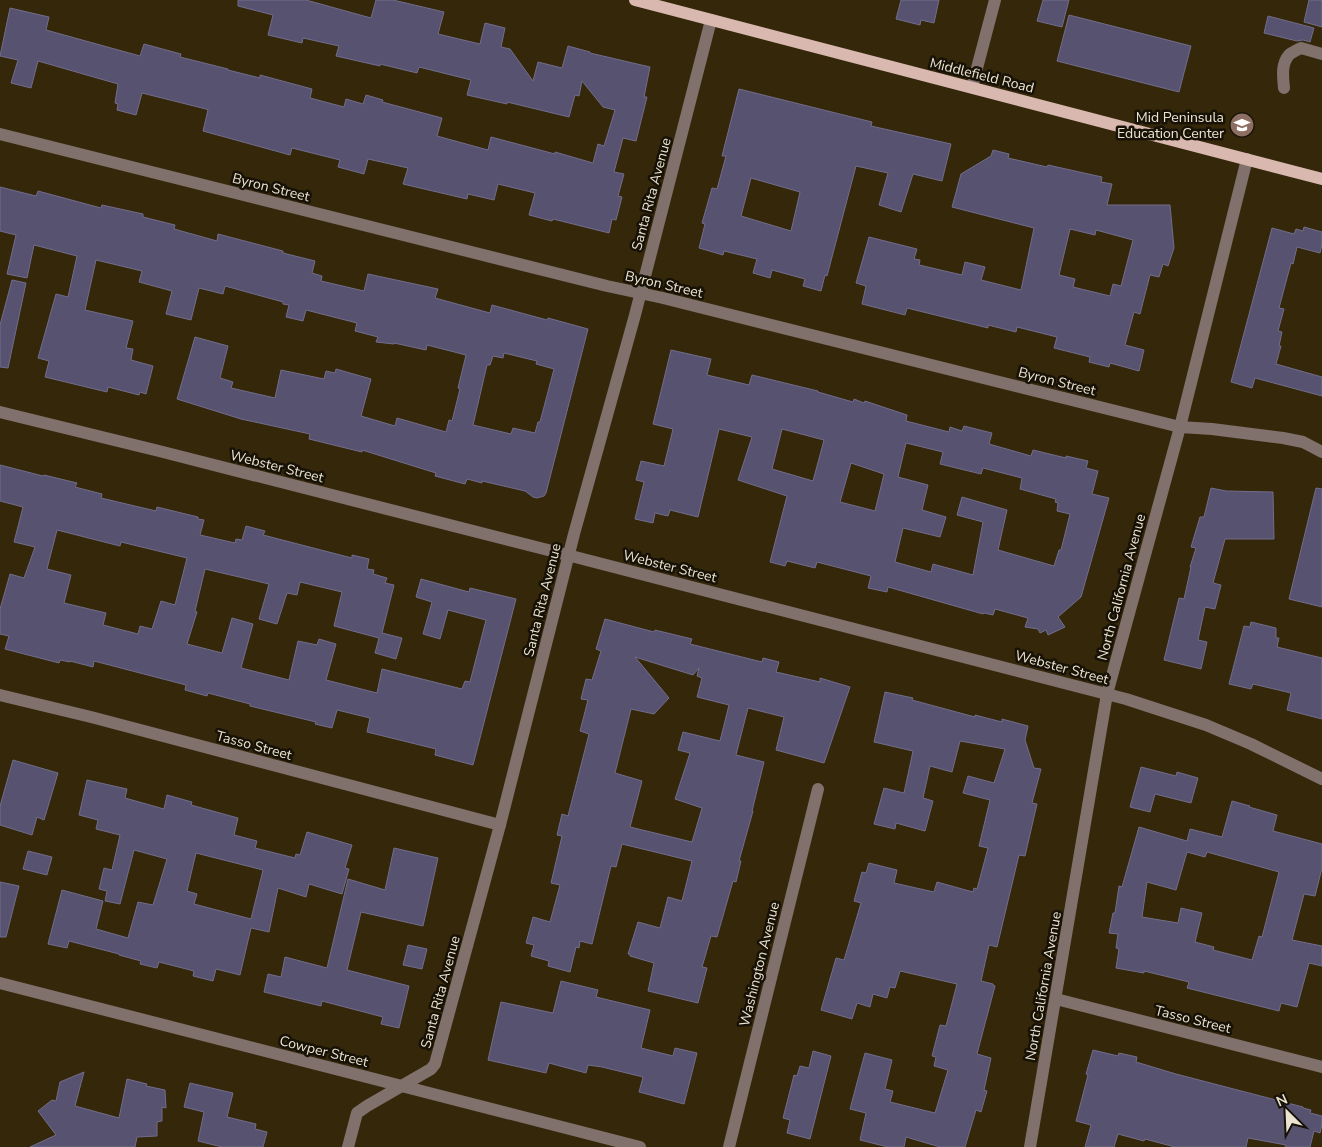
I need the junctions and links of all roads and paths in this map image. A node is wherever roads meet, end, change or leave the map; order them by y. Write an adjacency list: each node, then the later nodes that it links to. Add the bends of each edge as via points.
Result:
1 (635, 0): 3 (main road, Middlefield Road)
2 (995, 0): 5 (street)
3 (711, 20): 5 (main road, Middlefield Road); 10 (street, Santa Rita Avenue)
4 (1322, 54): 6 (street, via 1300,48 1290,54 1282,73)
5 (972, 87): 8 (main road, Middlefield Road)
6 (1284, 88)
7 (0, 134): 10 (street, Byron Street)
8 (1247, 159): 9 (main road, Middlefield Road); 12 (street, North California Avenue)
9 (1322, 179)
10 (640, 292): 12 (street, Byron Street); 14 (street, Santa Rita Avenue)
11 (0, 412): 14 (street, Webster Street)
12 (1180, 427): 13 (street, Byron Street, via 1283,438 1303,442); 15 (street, North California Avenue)
13 (1322, 452)
14 (568, 556): 15 (street, Webster Street); 19 (street, Santa Rita Avenue)
15 (1107, 694): 17 (street, Webster Street, via 1206,725); 21 (street, North California Avenue)
16 (0, 695): 19 (street, Tasso Street)
17 (1322, 780)
18 (818, 789): 26 (street, Washington Avenue)
19 (500, 825): 23 (street, Santa Rita Avenue, via 436,1064)
20 (0, 984): 23 (street, Cowper Street)
21 (1056, 1000): 22 (street, Tasso Street); 27 (street, North California Avenue)
22 (1322, 1067)
23 (402, 1086): 24 (street, Santa Rita Avenue, via 357,1114); 25 (street, Cowper Street)
24 (348, 1147)
25 (640, 1147)
26 (729, 1147)
27 (1030, 1147)

